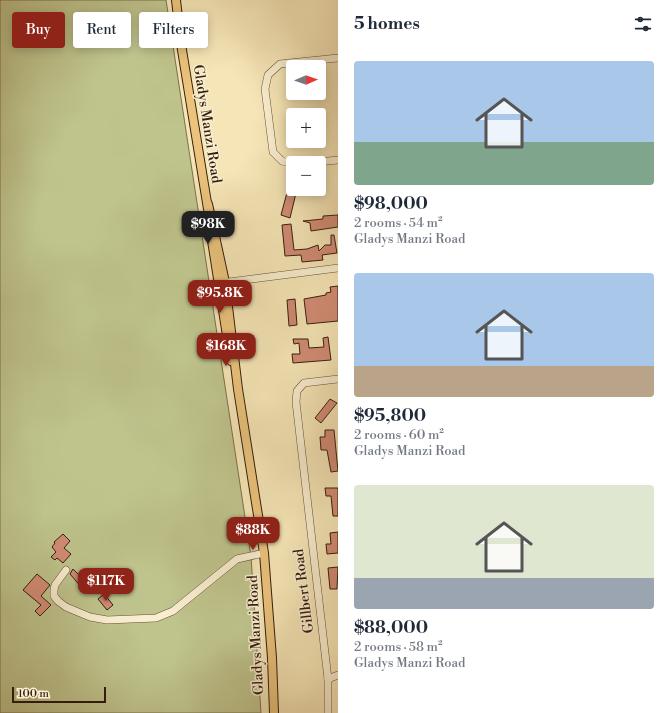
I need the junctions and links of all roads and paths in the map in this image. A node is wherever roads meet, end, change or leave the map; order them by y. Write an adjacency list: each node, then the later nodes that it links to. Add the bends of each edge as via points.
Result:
1 (176, 0): 7 (main road, Gladys Manzi Road, via 181,44)
2 (338, 58): 5 (street, via 280,64 268,75 265,89 273,152)
3 (338, 160): 4 (street)
4 (326, 161)
5 (286, 162)
6 (338, 268): 7 (street)
7 (222, 283): 9 (main road, Gladys Manzi Road, via 233,372 238,389)
8 (338, 379): 12 (street, Gillbert Road, via 304,383 297,391 296,402)
9 (264, 553): 10 (street, via 237,559 173,612 156,618 107,620 90,617 66,607 54,596 55,585); 13 (main road, Gladys Manzi Road)
10 (66, 570)
11 (338, 674): 12 (street)
12 (328, 679): 14 (street, Gillbert Road)
13 (274, 713)
14 (328, 713)

